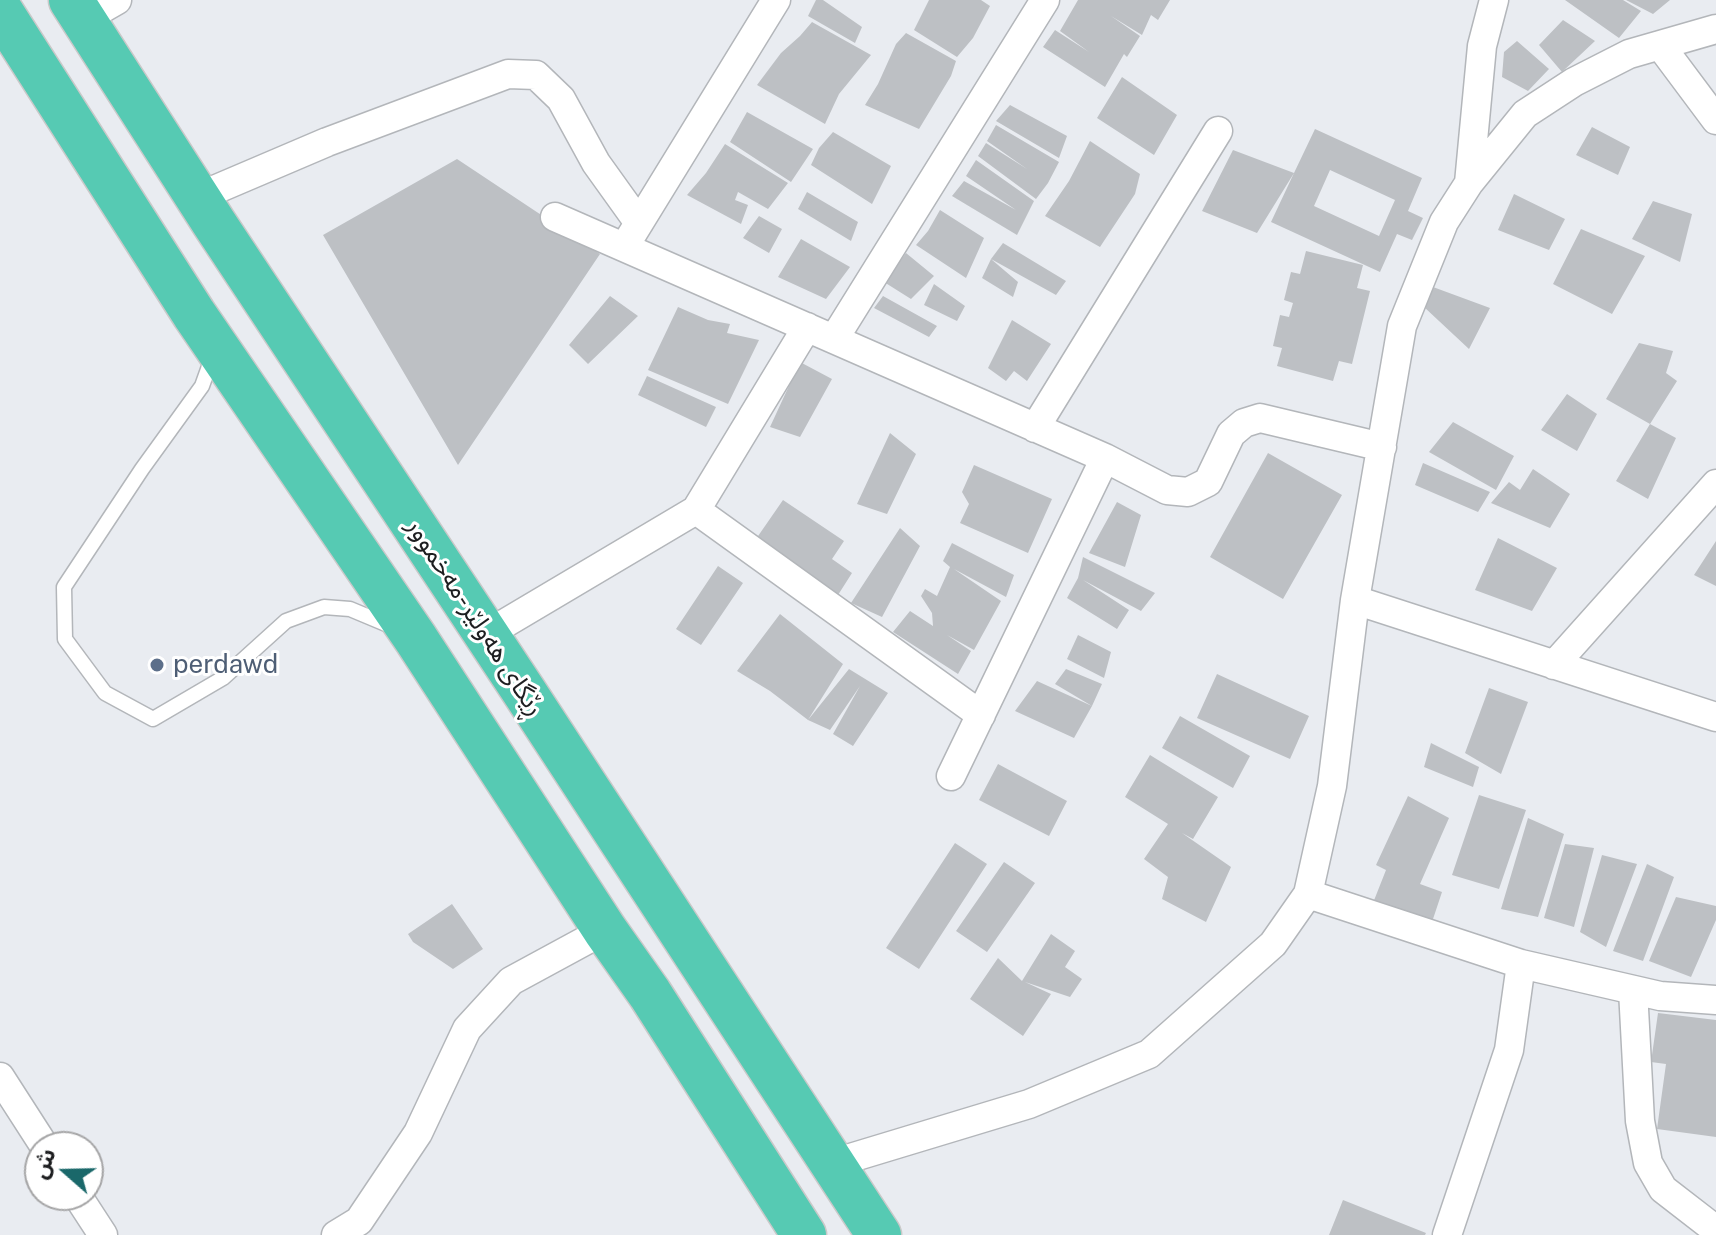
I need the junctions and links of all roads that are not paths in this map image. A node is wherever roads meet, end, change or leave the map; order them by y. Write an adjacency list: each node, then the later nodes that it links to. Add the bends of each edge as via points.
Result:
1 (5, 0): 6 (street)
2 (776, 0): 14 (street)
3 (1045, 0): 17 (street)
4 (1494, 0): 11 (street, via 1482,46)
5 (90, 6): 12 (highway, ڕێگای هەولێر-مەخموور)
6 (0, 7): 15 (highway)
7 (1716, 29): 8 (street)
8 (1660, 45): 9 (street); 11 (street, via 1574,82 1525,114)
9 (1716, 120)
10 (1218, 131): 18 (street)
11 (1469, 183): 19 (street, via 1444,222 1402,326)
12 (198, 197): 14 (street, via 508,74 536,75 561,99); 24 (highway, ڕێگای هەولێر-مەخموور)
13 (555, 217): 14 (street)
14 (632, 235): 16 (street)
15 (194, 314): 25 (highway); 25 (lane, via 209,337 212,361 202,386 64,587 65,639 105,693 153,719 223,678 286,621 324,607 350,609)
16 (807, 327): 17 (street); 22 (street)
17 (834, 339): 18 (street)
18 (1035, 428): 20 (street)
19 (1382, 447): 20 (street, via 1260,418 1231,434 1208,482 1188,492 1167,490); 23 (street)
20 (1105, 458): 27 (street)
21 (1716, 484): 26 (street)
22 (696, 510): 24 (street); 27 (street)
23 (1355, 600): 26 (street); 30 (street, via 1332,786)
24 (487, 634): 37 (highway, ڕێگای هەولێر-مەخموور)
25 (416, 639): 31 (highway)
26 (1554, 665): 28 (street)
27 (981, 715): 29 (street)
28 (1716, 717)
29 (951, 776)
30 (1308, 894): 32 (street); 37 (street, via 1273,944 1149,1054 1029,1104)
31 (605, 930): 41 (street, via 511,981 467,1029 418,1133 359,1221); 42 (highway)
32 (1521, 964): 33 (street); 44 (street, via 1509,1050)
33 (1633, 990): 34 (street); 39 (street, via 1640,1121 1648,1163 1663,1189)
34 (1716, 1000)
35 (0, 1077): 36 (street)
36 (35, 1131)
37 (834, 1163): 43 (highway, ڕێگای هەولێر-مەخموور)
38 (87, 1211): 40 (street)
39 (1716, 1230)
40 (103, 1235)
41 (336, 1235)
42 (804, 1235)
43 (879, 1235)
44 (1447, 1235)

